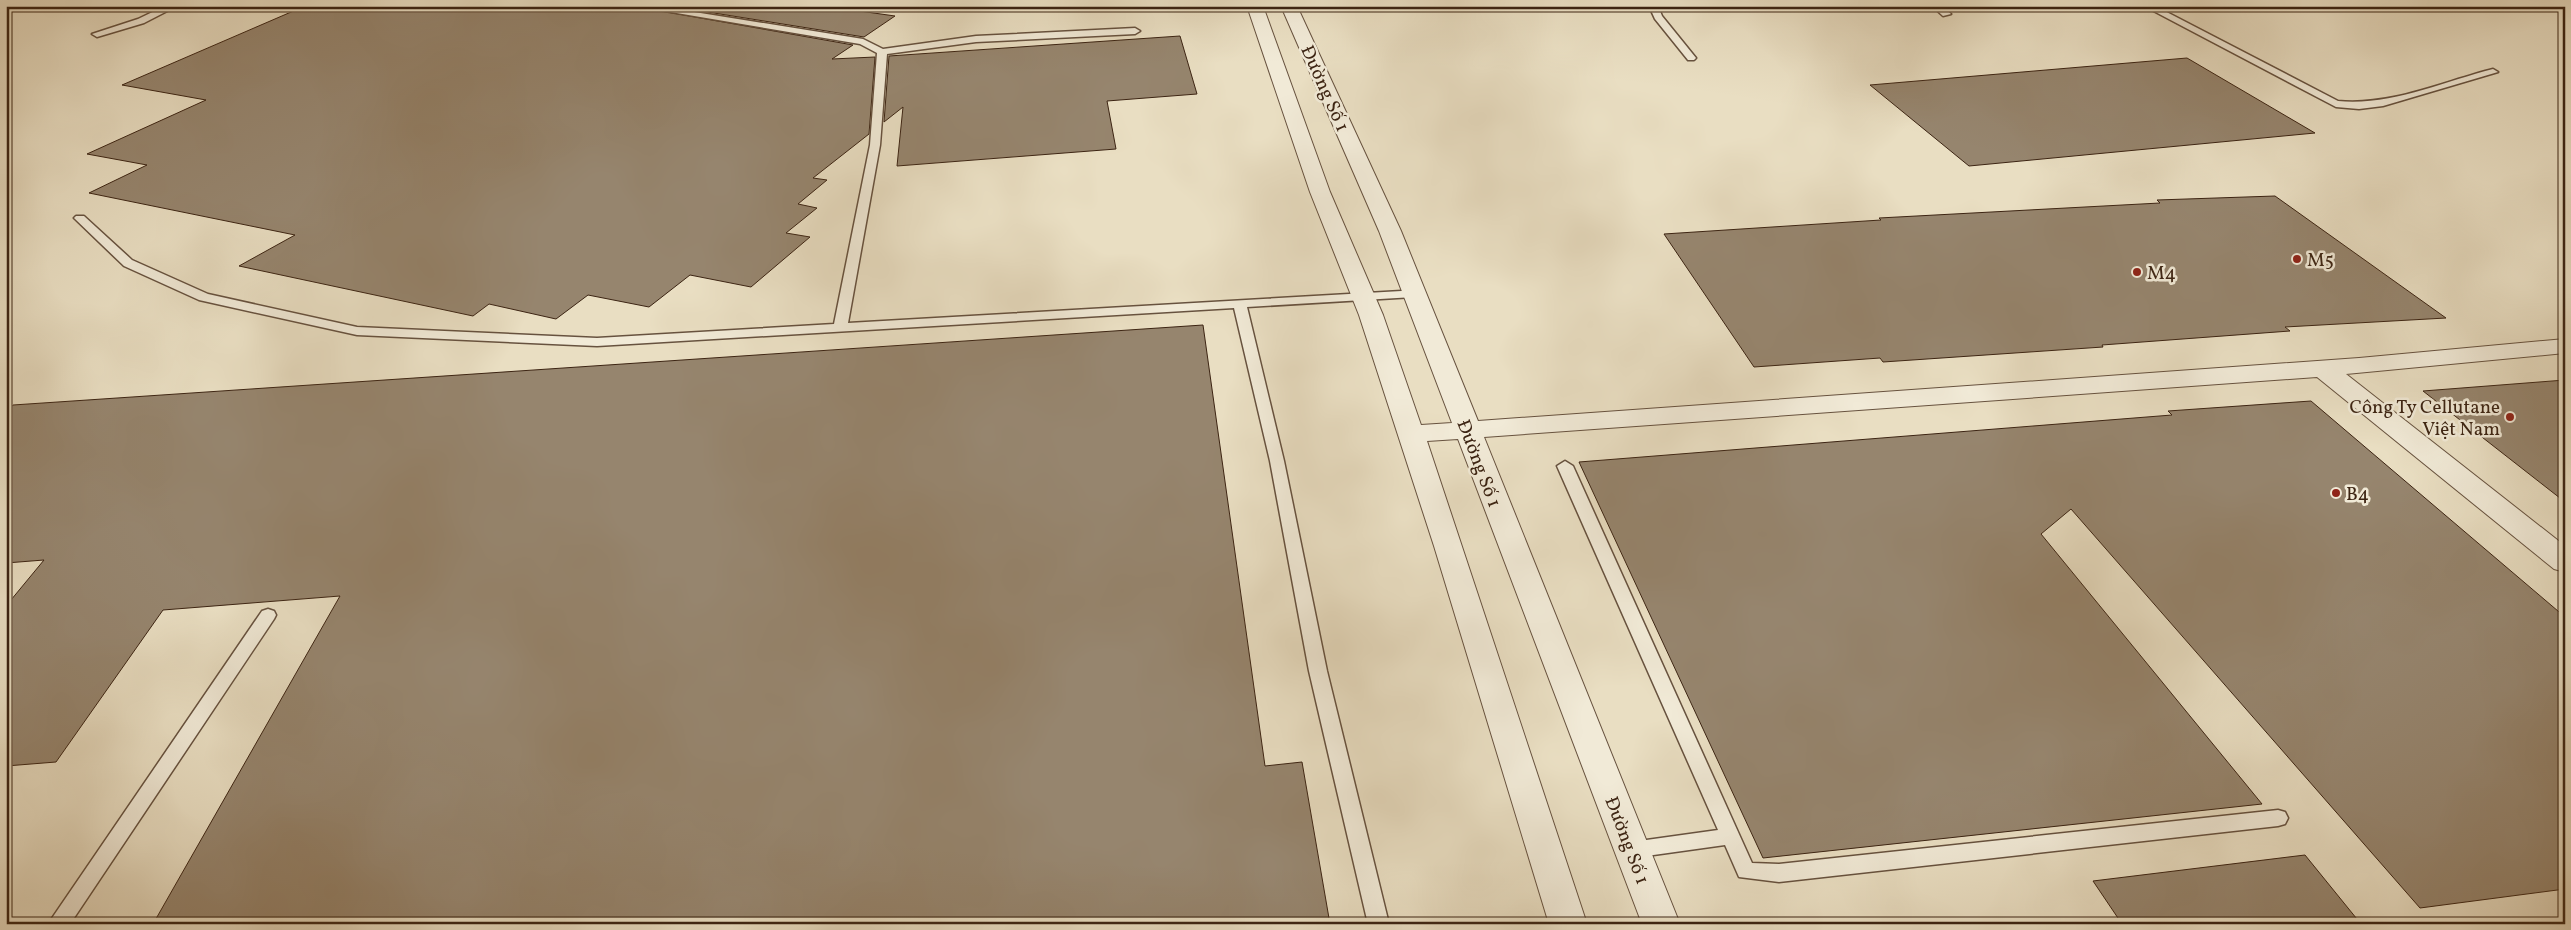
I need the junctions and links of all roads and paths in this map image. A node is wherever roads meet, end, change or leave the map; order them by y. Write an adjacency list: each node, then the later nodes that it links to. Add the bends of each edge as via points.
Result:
1 (173, 6): 10 (lane, via 141,21)
2 (639, 6): 11 (lane, via 863,42)
3 (1255, 6): 16 (street, Đường Số 1, via 1320,192)
4 (1653, 6): 12 (lane)
5 (1936, 6): 8 (lane)
6 (2148, 6): 13 (lane, via 2336,104 2383,103)
7 (1296, 7): 15 (street, Đường Số 1)
8 (1946, 14)
9 (1135, 31): 11 (lane, via 952,41)
10 (97, 34)
11 (882, 52): 18 (lane, via 875,145)
12 (1691, 58)
13 (2493, 72)
14 (80, 218): 18 (lane, via 128,263 204,297 357,331 597,342)
15 (1414, 293): 16 (lane); 21 (street, Đường Số 1)
16 (1362, 297): 17 (lane); 22 (street, Đường Số 1)
17 (1240, 304): 18 (lane); 30 (lane, via 1261,385 1318,671)
18 (840, 329)
19 (2565, 346): 20 (street)
20 (2323, 368): 21 (street); 24 (street)
21 (1466, 430): 22 (street); 28 (street, Đường Số 1)
22 (1411, 434): 31 (street, Đường Số 1)
23 (1565, 466): 27 (lane)
24 (2565, 562)
25 (268, 615): 29 (lane)
26 (2278, 818): 27 (lane, via 1779,873 1746,871)
27 (1732, 836): 28 (lane)
28 (1632, 850): 32 (street, Đường Số 1)
29 (58, 924)
30 (1379, 924)
31 (1568, 924)
32 (1661, 924)

